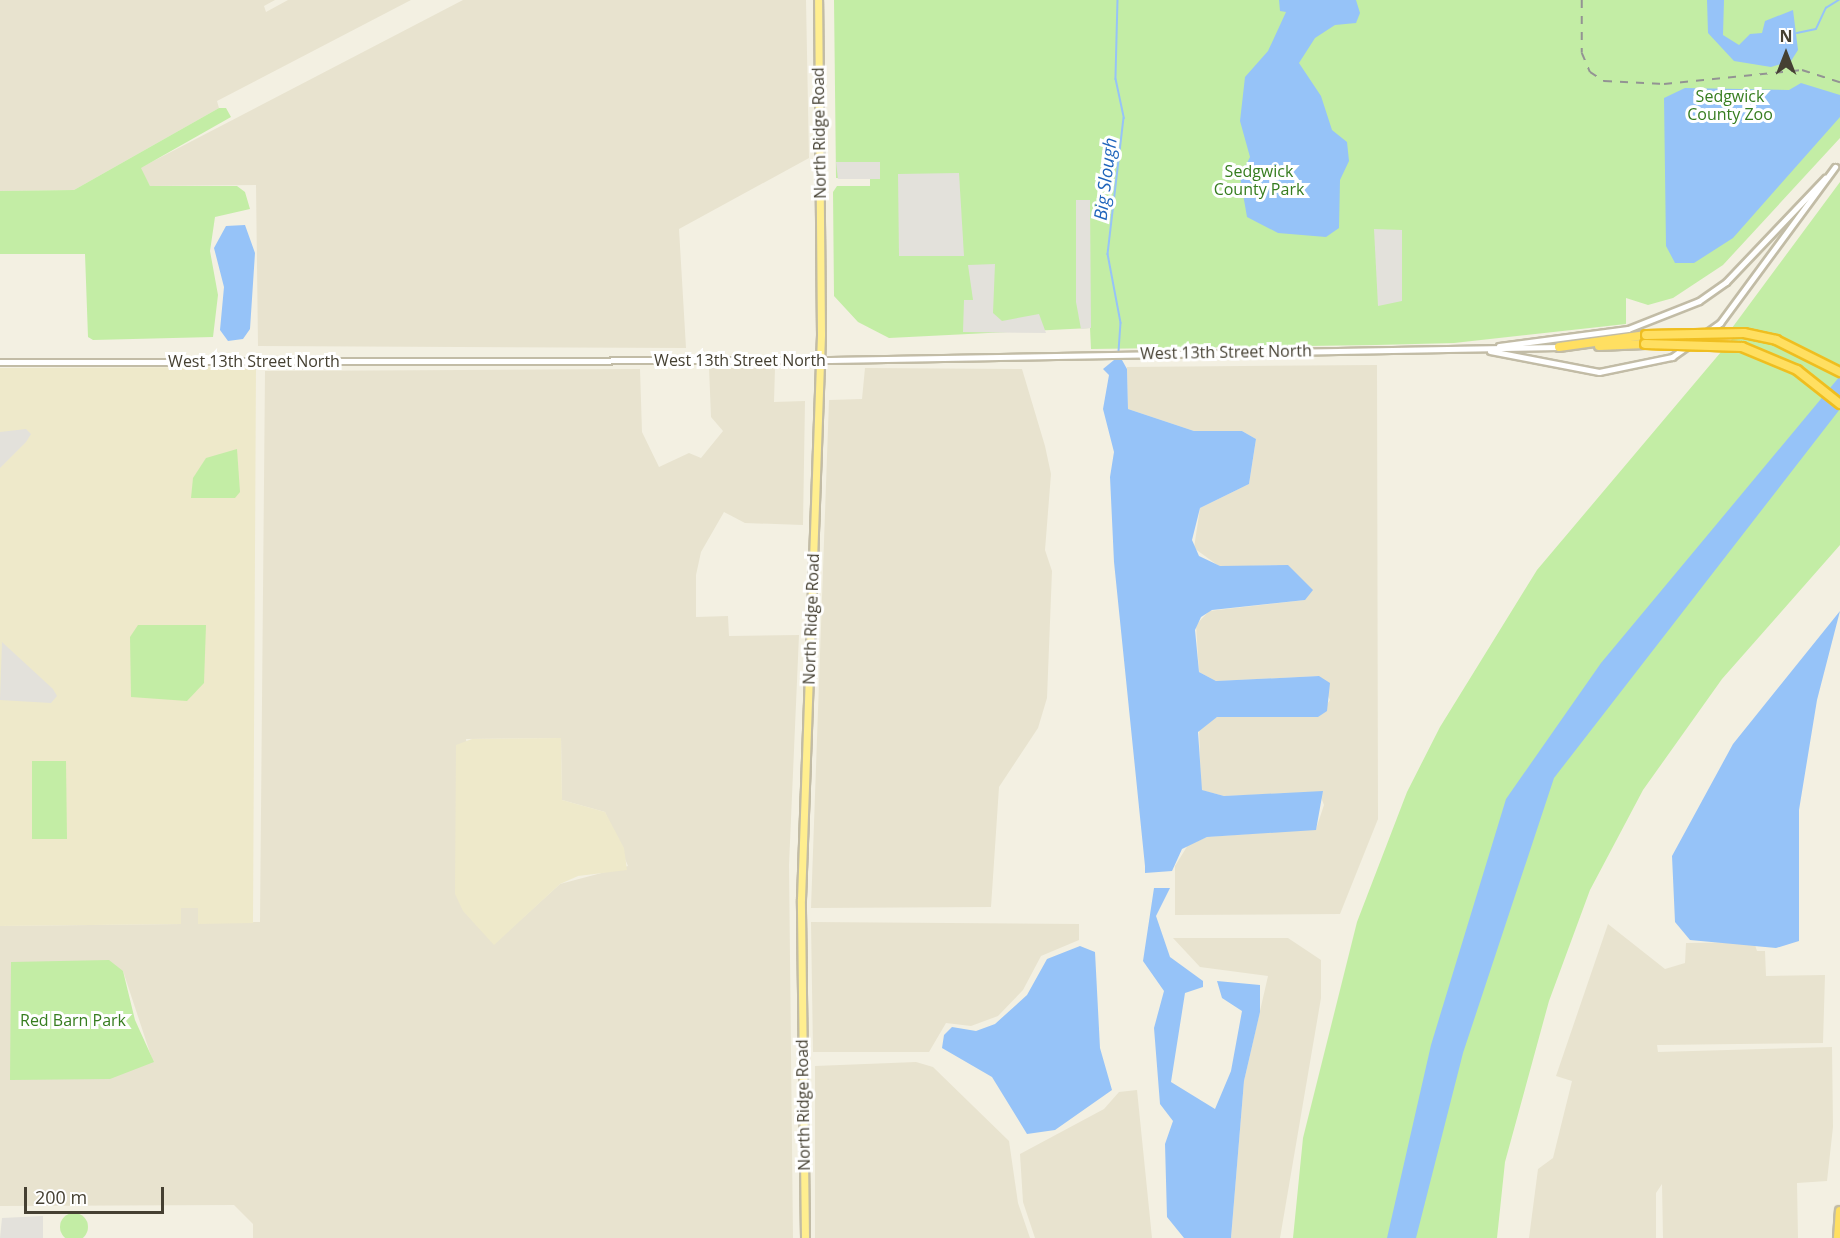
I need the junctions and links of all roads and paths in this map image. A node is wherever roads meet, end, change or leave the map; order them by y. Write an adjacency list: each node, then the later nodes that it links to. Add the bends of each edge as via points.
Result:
1 (818, 0): 6 (main road, North Ridge Road)
2 (1840, 162): 3 (street)
3 (1835, 167): 5 (street, West 13th Street North, via 1746,261 1699,301 1628,329); 5 (street, West 13th Street North, via 1727,315 1672,357 1599,372)
4 (1559, 347): 5 (street, West 13th Street North); 8 (highway, bridge, via 1646,335 1744,333 1776,340); 9 (highway, bridge, via 1742,347 1797,370)
5 (1480, 349): 6 (street, West 13th Street North)
6 (820, 360): 7 (street, West 13th Street North); 11 (main road, North Ridge Road, via 801,899)
7 (0, 362)
8 (1840, 372)
9 (1840, 404)
10 (1840, 1211): 12 (highway)
11 (806, 1238)
12 (1838, 1238)

